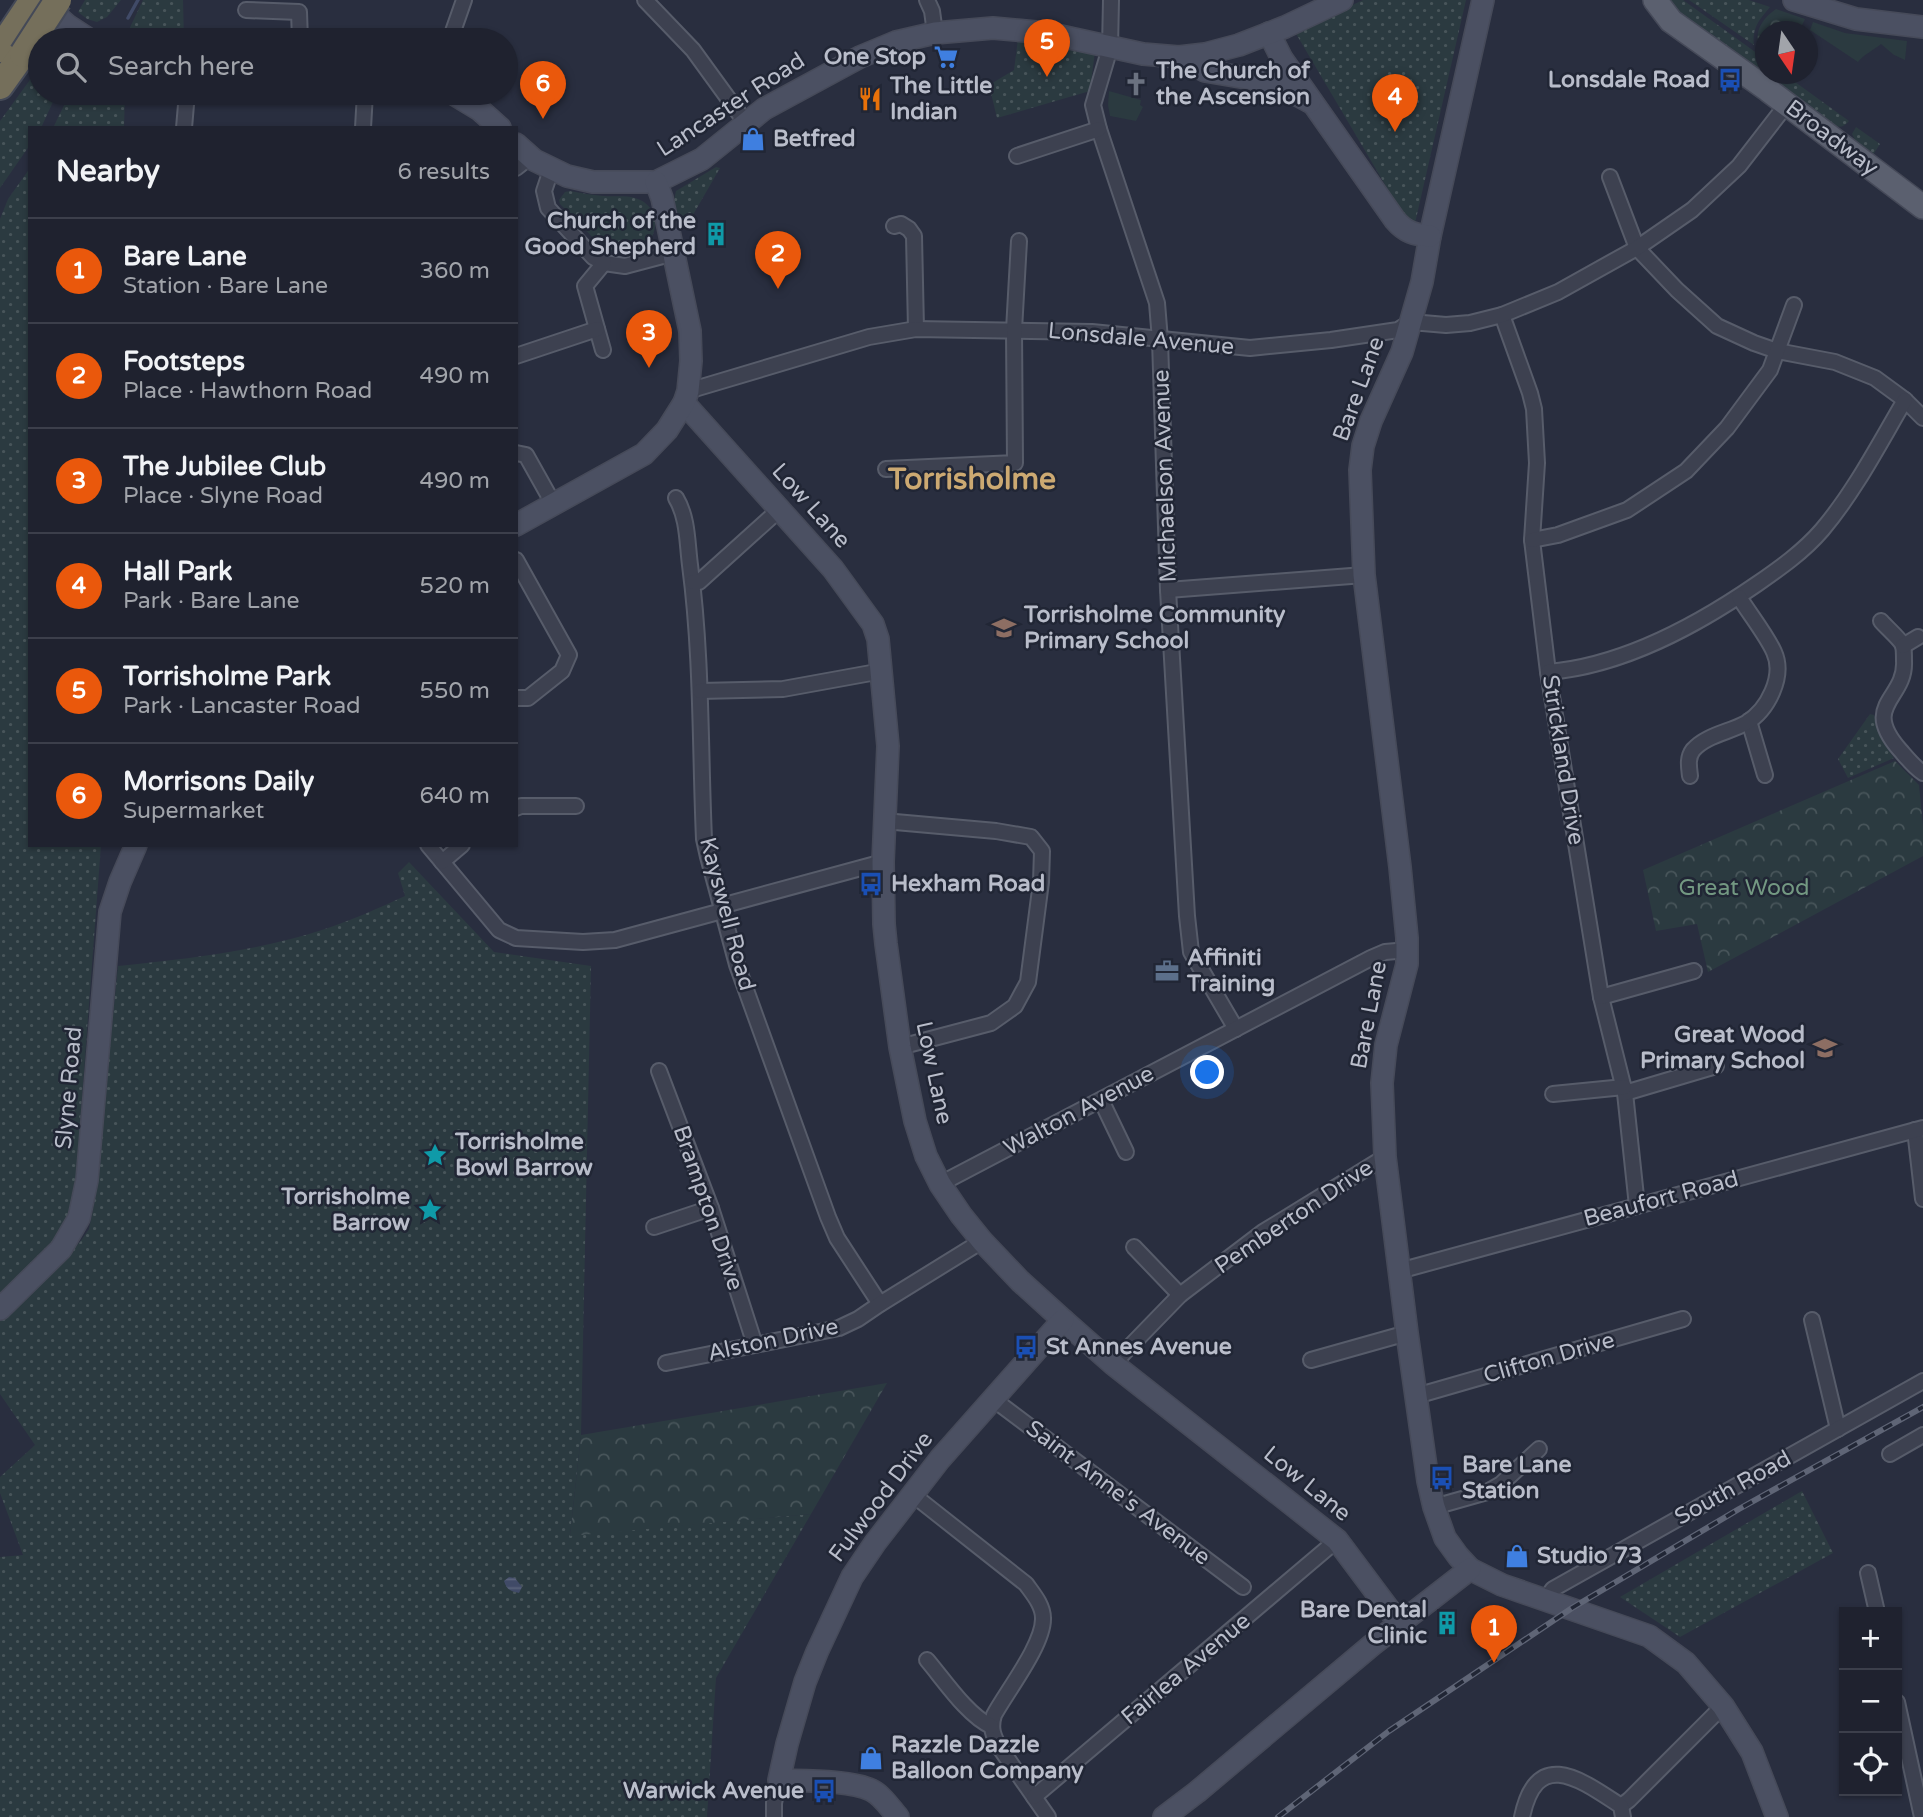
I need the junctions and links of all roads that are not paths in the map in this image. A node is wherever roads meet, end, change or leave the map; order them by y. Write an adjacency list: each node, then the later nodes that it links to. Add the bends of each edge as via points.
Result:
1 (33, 0): 23 (highway)
2 (38, 0): 17 (street)
3 (58, 0): 16 (highway, bridge)
4 (464, 0): 19 (street)
5 (645, 0): 32 (street, via 693,50)
6 (927, 0): 21 (street)
7 (1111, 0): 24 (street, Michaelson Avenue)
8 (1342, 0): 22 (street, Lancaster Road)
9 (1638, 0): 14 (main road, Broadway, via 1662,20)
10 (1655, 0): 14 (main road, Broadway)
11 (1794, 0): 15 (street, via 1856,19)
12 (1482, 2): 44 (street, Bare Lane)
13 (246, 10): 18 (street, via 299,12)
14 (1671, 21): 28 (main road, Broadway)
15 (1923, 27)
16 (29, 28)
17 (72, 28)
18 (300, 28)
19 (454, 28)
20 (28, 29): 23 (highway, bridge)
21 (935, 33): 24 (street, Lancaster Road, via 1005,29); 32 (street, Lancaster Road, via 860,57)
22 (1269, 33): 25 (street, Lancaster Road, via 1219,51); 27 (street)
23 (11, 46): 26 (highway)
24 (1110, 48): 25 (street, Lancaster Road); 36 (street, Michaelson Avenue, via 1093,105)
25 (1179, 57): 27 (street, via 1205,71 1286,89)
26 (0, 86)
27 (1312, 103): 44 (street, via 1401,228)
28 (1787, 104): 42 (main road, Broadway); 46 (street, via 1739,166 1692,210)
29 (186, 105): 33 (street)
30 (364, 105): 34 (street)
31 (472, 105): 35 (street)
32 (746, 122): 41 (street, Lancaster Road, via 702,159)
33 (184, 126)
34 (363, 126)
35 (498, 126)
36 (1099, 129): 38 (street); 55 (street, Michaelson Avenue, via 1157,303)
37 (521, 156): 39 (street, Lancaster Road)
38 (1017, 156)
39 (551, 170): 41 (street, Lancaster Road, via 593,182); 48 (street, via 544,191 548,208)
40 (1610, 177): 46 (street)
41 (656, 182): 47 (street)
42 (1923, 207)
43 (894, 226): 53 (street, via 901,224 914,236)
44 (1430, 236): 51 (street, Bare Lane)
45 (1019, 241): 54 (street)
46 (1637, 248): 50 (street, via 1558,292); 57 (street, via 1717,326)
47 (674, 253): 48 (street, via 625,266); 59 (street, via 690,331)
48 (604, 263): 52 (street, via 585,286)
49 (1794, 305): 57 (street)
50 (1502, 315): 51 (street, via 1446,325); 68 (street, Strickland Drive, via 1534,409 1537,463)
51 (1410, 322): 55 (street, Lonsdale Avenue, via 1398,330 1250,348); 70 (street, Bare Lane, via 1363,446)
52 (597, 329): 56 (street); 58 (street)
53 (916, 329): 54 (street, Lonsdale Avenue); 59 (street, Lonsdale Avenue, via 869,337)
54 (1014, 330): 55 (street, Lonsdale Avenue); 63 (street, via 1015,463)
55 (1160, 340): 72 (street, Michaelson Avenue)
56 (603, 350)
57 (1777, 351): 60 (street, via 1835,362 1875,378); 68 (street, via 1770,370 1727,428 1686,471 1627,510)
58 (518, 355)
59 (686, 397): 65 (street, via 667,430 644,454); 66 (street, Low Lane)
60 (1905, 400): 61 (street); 73 (street, via 1822,531 1790,562)
61 (1923, 418)
62 (518, 453): 65 (street, via 526,455)
63 (886, 469)
64 (676, 498): 71 (street, Kayswell Road, via 684,516)
65 (554, 505): 67 (street)
66 (780, 509): 71 (street, via 699,582); 77 (street, Low Lane, via 873,624)
67 (518, 524)
68 (1532, 540): 78 (street, Strickland Drive)
69 (518, 564): 80 (street, via 569,655 562,671 528,698)
70 (1364, 575): 72 (street); 94 (street, Bare Lane)
71 (693, 582): 79 (street, Kayswell Road)
72 (1168, 590): 97 (street, Michaelson Avenue, via 1191,952)
73 (1739, 597): 78 (street, via 1619,657); 81 (street, via 1775,653 1778,671 1766,704)
74 (1881, 621): 76 (street)
75 (1918, 637): 76 (street)
76 (1903, 646): 82 (street, via 1905,673 1888,700 1885,725 1892,741)
77 (882, 671): 79 (street, via 783,689); 87 (street, Low Lane, via 888,746)
78 (1548, 672): 96 (street, Strickland Drive)
79 (700, 691): 93 (street, Kayswell Road, via 704,839)
80 (518, 698)
81 (1749, 722): 83 (street); 84 (street, via 1694,749 1689,758)
82 (1923, 773)
83 (1765, 775)
84 (1690, 776)
85 (576, 806): 86 (street)
86 (518, 807)
87 (884, 821): 92 (street, Low Lane); 98 (street, via 1031,837 1042,851 1028,982 1015,1006 991,1023)
88 (135, 847): 117 (street, Slyne Road, via 110,912 87,1180 79,1218 61,1249)
89 (430, 847): 91 (street)
90 (460, 847): 91 (street)
91 (442, 862): 93 (street, via 499,930 516,938 615,940)
92 (883, 862): 93 (street); 98 (street, Low Lane, via 884,924)
93 (722, 908): 116 (street, Kayswell Road, via 737,965 828,1217)
94 (1408, 950): 97 (street, Walton Avenue, via 1371,957); 106 (street, Bare Lane, via 1386,1045 1382,1083)
95 (1694, 971): 96 (street)
96 (1601, 997): 101 (street, Strickland Drive)
97 (1236, 1029): 103 (street, Walton Avenue)
98 (900, 1047): 107 (street, Low Lane, via 915,1121)
99 (1716, 1066): 101 (street)
100 (659, 1071): 110 (street, Brampton Drive)
101 (1625, 1090): 102 (street); 109 (street, Strickland Drive)
102 (1553, 1094)
103 (1101, 1100): 105 (street); 107 (street, Walton Avenue)
104 (1919, 1129): 108 (street); 109 (street, Beaufort Road)
105 (1126, 1153)
106 (1385, 1157): 114 (street, Bare Lane); 115 (street, Pemberton Drive, via 1263,1232)
107 (940, 1184): 112 (street, Low Lane)
108 (1923, 1199)
109 (1637, 1206): 114 (street, Beaufort Road)
110 (711, 1208): 111 (street); 122 (street, Brampton Drive)
111 (654, 1227)
112 (982, 1241): 116 (street, Alston Drive); 119 (street, Low Lane)
113 (1134, 1247): 115 (street)
114 (1399, 1271): 121 (street, Bare Lane)
115 (1180, 1295): 125 (street, Pemberton Drive)
116 (880, 1304): 122 (street, Alston Drive, via 839,1328)
117 (0, 1309)
118 (1683, 1319): 127 (street, Clifton Drive)
119 (1063, 1320): 125 (street, Low Lane); 128 (street, Fulwood Drive)
120 (1812, 1320): 129 (street)
121 (1407, 1333): 123 (street); 127 (street, Bare Lane)
122 (755, 1345): 124 (street, Alston Drive)
123 (1311, 1360)
124 (666, 1364)
125 (1113, 1364): 135 (street, Low Lane)
126 (1923, 1381): 129 (street, South Road)
127 (1416, 1396): 134 (street, Bare Lane)
128 (993, 1399): 133 (street, Fulwood Drive); 138 (street, Saint Anne's Avenue)
129 (1838, 1429): 139 (street, South Road, via 1553,1589)
130 (1923, 1435): 132 (street)
131 (1539, 1449): 134 (street, via 1487,1492)
132 (1890, 1454)
133 (912, 1494): 145 (street, via 1026,1584 1044,1615 1042,1632); 146 (street, Fulwood Drive, via 852,1577 834,1614 804,1682)
134 (1434, 1507): 136 (street, Bare Lane, via 1445,1538)
135 (1337, 1541): 141 (street, Low Lane); 147 (street, Fairlea Avenue)
136 (1470, 1569): 139 (street, Bare Lane); 141 (street)
137 (1868, 1573): 140 (street)
138 (1243, 1587)
139 (1546, 1599): 143 (street, Bare Lane, via 1649,1636 1686,1663)
140 (1876, 1607)
141 (1399, 1622): 152 (street)
142 (927, 1660): 145 (street, via 972,1713)
143 (1723, 1706): 148 (street); 154 (street, Bare Lane, via 1752,1752)
144 (1902, 1725): 155 (street)
145 (991, 1726): 147 (street, via 1000,1748)
146 (779, 1780): 149 (street, Fulwood Drive); 150 (street, via 857,1785 873,1791)
147 (1034, 1797): 151 (street)
148 (1622, 1811): 153 (street, via 1575,1777 1552,1774 1535,1785)
149 (774, 1817)
150 (898, 1817)
151 (1048, 1817)
152 (1164, 1817)
153 (1522, 1817)
154 (1777, 1817)
155 (1922, 1817)

